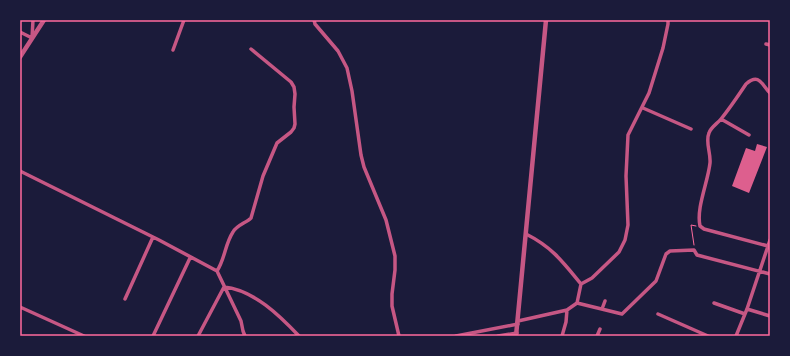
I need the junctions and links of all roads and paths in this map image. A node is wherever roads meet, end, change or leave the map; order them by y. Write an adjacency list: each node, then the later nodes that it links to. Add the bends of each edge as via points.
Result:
1 (33, 20): 8 (street)
2 (44, 20): 8 (street)
3 (184, 20): 10 (street)
4 (314, 20): 49 (street, via 338,51 347,68 361,155 386,220 395,256 392,306)
5 (547, 20): 19 (street)
6 (668, 20): 13 (street, via 663,48)
7 (20, 32): 8 (street)
8 (32, 38): 11 (street)
9 (250, 49): 25 (street, via 291,82 295,94 295,124 291,132 277,143 263,176 251,218 233,231)
10 (172, 50)
11 (20, 56)
12 (770, 93): 14 (street, via 763,82 751,80)
13 (643, 108): 15 (street); 28 (street, via 628,135 628,225 624,240 619,252 592,278)
14 (721, 119): 16 (street); 18 (street, via 708,137 710,164)
15 (691, 129)
16 (749, 135)
17 (20, 170): 20 (street)
18 (700, 226): 22 (street); 23 (path, via 691,225)
19 (526, 234): 28 (street, via 548,246 559,256); 41 (street)
20 (153, 237): 24 (street); 30 (street)
21 (770, 240): 22 (street)
22 (768, 246): 26 (street)
23 (694, 250): 26 (street, via 697,255); 35 (street, via 670,251 666,254 656,281 622,314)
24 (190, 258): 25 (street); 45 (street)
25 (217, 271): 29 (street)
26 (760, 271): 27 (street); 36 (street)
27 (770, 274)
28 (581, 284): 32 (street)
29 (224, 287): 46 (street); 47 (street, via 242,321); 48 (street, via 248,294 259,301 280,316)
30 (125, 298)
31 (605, 301): 35 (street)
32 (577, 303): 35 (street); 37 (street)
33 (714, 304): 39 (street)
34 (20, 307): 44 (street)
35 (602, 309)
36 (747, 309): 39 (street); 40 (street)
37 (568, 310): 41 (street); 52 (street)
38 (658, 314): 54 (street)
39 (745, 314): 55 (street)
40 (770, 316)
41 (518, 322): 43 (street); 50 (street)
42 (600, 329): 53 (street)
43 (517, 334): 51 (street)
44 (84, 336)
45 (153, 336)
46 (198, 336)
47 (245, 336)
48 (300, 336)
49 (399, 336)
50 (456, 336)
51 (498, 336)
52 (562, 336)
53 (597, 336)
54 (708, 336)
55 (736, 336)

